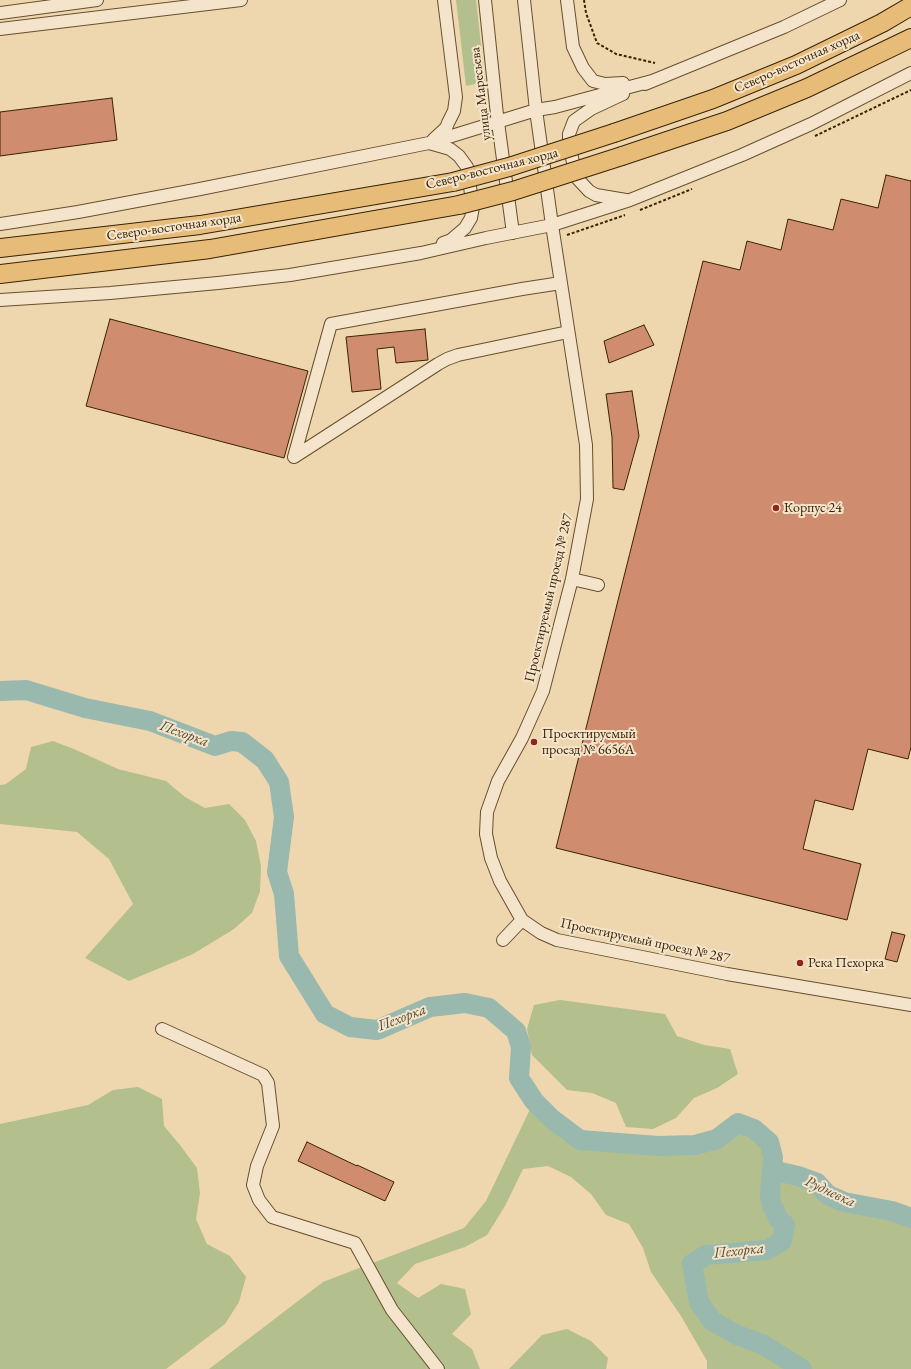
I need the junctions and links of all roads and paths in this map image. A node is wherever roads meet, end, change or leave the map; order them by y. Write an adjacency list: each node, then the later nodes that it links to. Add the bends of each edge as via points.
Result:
1 (97, 0): 9 (street)
2 (241, 0): 12 (street)
3 (444, 0): 19 (street, via 456,97 454,111 446,128)
4 (485, 0): 18 (street, улица Маресьева)
5 (524, 0): 17 (street)
6 (567, 0): 16 (street, via 573,47 582,68 593,81 605,84)
7 (584, 0): 14 (path, via 586,14 597,43 616,54)
8 (840, 0): 16 (street, via 784,27)
9 (42, 4): 11 (street)
10 (911, 6): 24 (highway, Северо-восточная хорда, bridge, via 796,65 713,99 509,167 453,182 200,225)
11 (0, 13)
12 (0, 29)
13 (911, 38): 26 (highway, Северо-восточная хорда, bridge, via 806,88 727,120 513,191 459,205 210,249)
14 (655, 63)
15 (911, 73): 20 (street, via 756,149)
16 (652, 80): 17 (street); 20 (street, via 591,109 574,121 569,134 568,143 576,177 582,185 596,195)
17 (536, 110): 18 (street); 22 (street)
18 (498, 122): 19 (street); 23 (street, улица Маресьева)
19 (429, 143): 21 (street, via 78,212); 25 (street, via 450,149 463,161 473,207 466,228 451,240)
20 (630, 200): 22 (street)
21 (0, 224)
22 (552, 225): 23 (street); 27 (street, Проектируемый проезд № 287)
23 (514, 233): 25 (street)
24 (0, 248)
25 (421, 252): 28 (street, via 290,275 233,282)
26 (0, 274)
27 (561, 283): 29 (street, Проектируемый проезд № 287); 29 (street, via 331,324 294,457 447,359)
28 (0, 300)
29 (568, 332): 30 (street, Проектируемый проезд № 287, via 586,445 587,498)
30 (572, 579): 31 (street); 32 (street, Проектируемый проезд № 287, via 543,691 522,738 498,781 487,812 486,834 491,858 500,881)
31 (598, 585)
32 (522, 920): 33 (street); 34 (street, Проектируемый проезд № 287, via 541,933 558,940 728,974)
33 (503, 940)
34 (911, 1005)
35 (162, 1029): 36 (street, via 263,1074 268,1083 273,1126 257,1166 254,1184 259,1200 272,1217 355,1243 392,1310)
36 (438, 1369)

